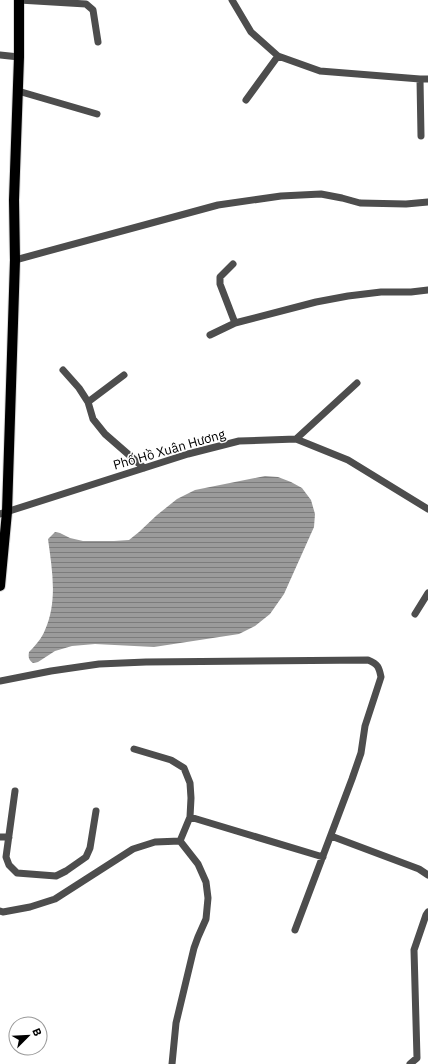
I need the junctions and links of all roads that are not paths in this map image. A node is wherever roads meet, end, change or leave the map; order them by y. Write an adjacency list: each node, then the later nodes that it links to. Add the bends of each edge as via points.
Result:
1 (19, 0): 3 (street, via 86,4 92,10); 6 (main road)
2 (232, 0): 5 (street, via 251,32)
3 (98, 42)
4 (0, 55): 6 (street)
5 (278, 56): 7 (street, via 320,72); 9 (street)
6 (20, 57): 8 (main road)
7 (424, 79): 11 (street)
8 (18, 91): 10 (street); 13 (main road)
9 (246, 100)
10 (97, 114)
11 (421, 136)
12 (428, 202): 13 (street, via 360,204 322,194 281,196 225,204)
13 (14, 260): 25 (main road)
14 (233, 264): 16 (street, via 220,277 220,284)
15 (428, 290): 16 (street, via 348,296)
16 (235, 323): 17 (street)
17 (210, 335)
18 (63, 370): 21 (street)
19 (124, 375): 21 (street)
20 (357, 383): 22 (street)
21 (88, 402): 23 (street, via 93,419 105,434)
22 (296, 439): 23 (street, Phố Hồ Xuân Hương, via 239,441); 24 (street, Phố Hồ Xuân Hương, via 348,460)
23 (144, 468): 25 (street, Phố Hồ Xuân Hương)
24 (428, 509)
25 (4, 513): 26 (main road)
26 (0, 586)
27 (428, 593): 28 (street)
28 (414, 614)
29 (0, 681): 34 (street, via 51,670 99,664 368,660 375,663 381,677 365,726 361,753)
30 (134, 749): 33 (street, via 171,760 184,768 192,798)
31 (15, 790): 36 (street)
32 (96, 811): 36 (street, via 86,857 56,876 18,873 9,865 6,857)
33 (190, 817): 37 (street); 38 (street)
34 (331, 836): 38 (street); 39 (street, via 419,869)
35 (0, 837): 36 (street)
36 (9, 837)
37 (180, 841): 40 (street, via 155,842 133,849 55,899 30,907); 44 (street, via 198,864 206,882 208,898 206,919 194,948 176,1023)
38 (323, 857): 42 (street)
39 (428, 875)
40 (0, 912)
41 (428, 912): 43 (street, via 414,950)
42 (295, 930)
43 (418, 1061): 45 (street)
44 (172, 1064)
45 (410, 1064)

